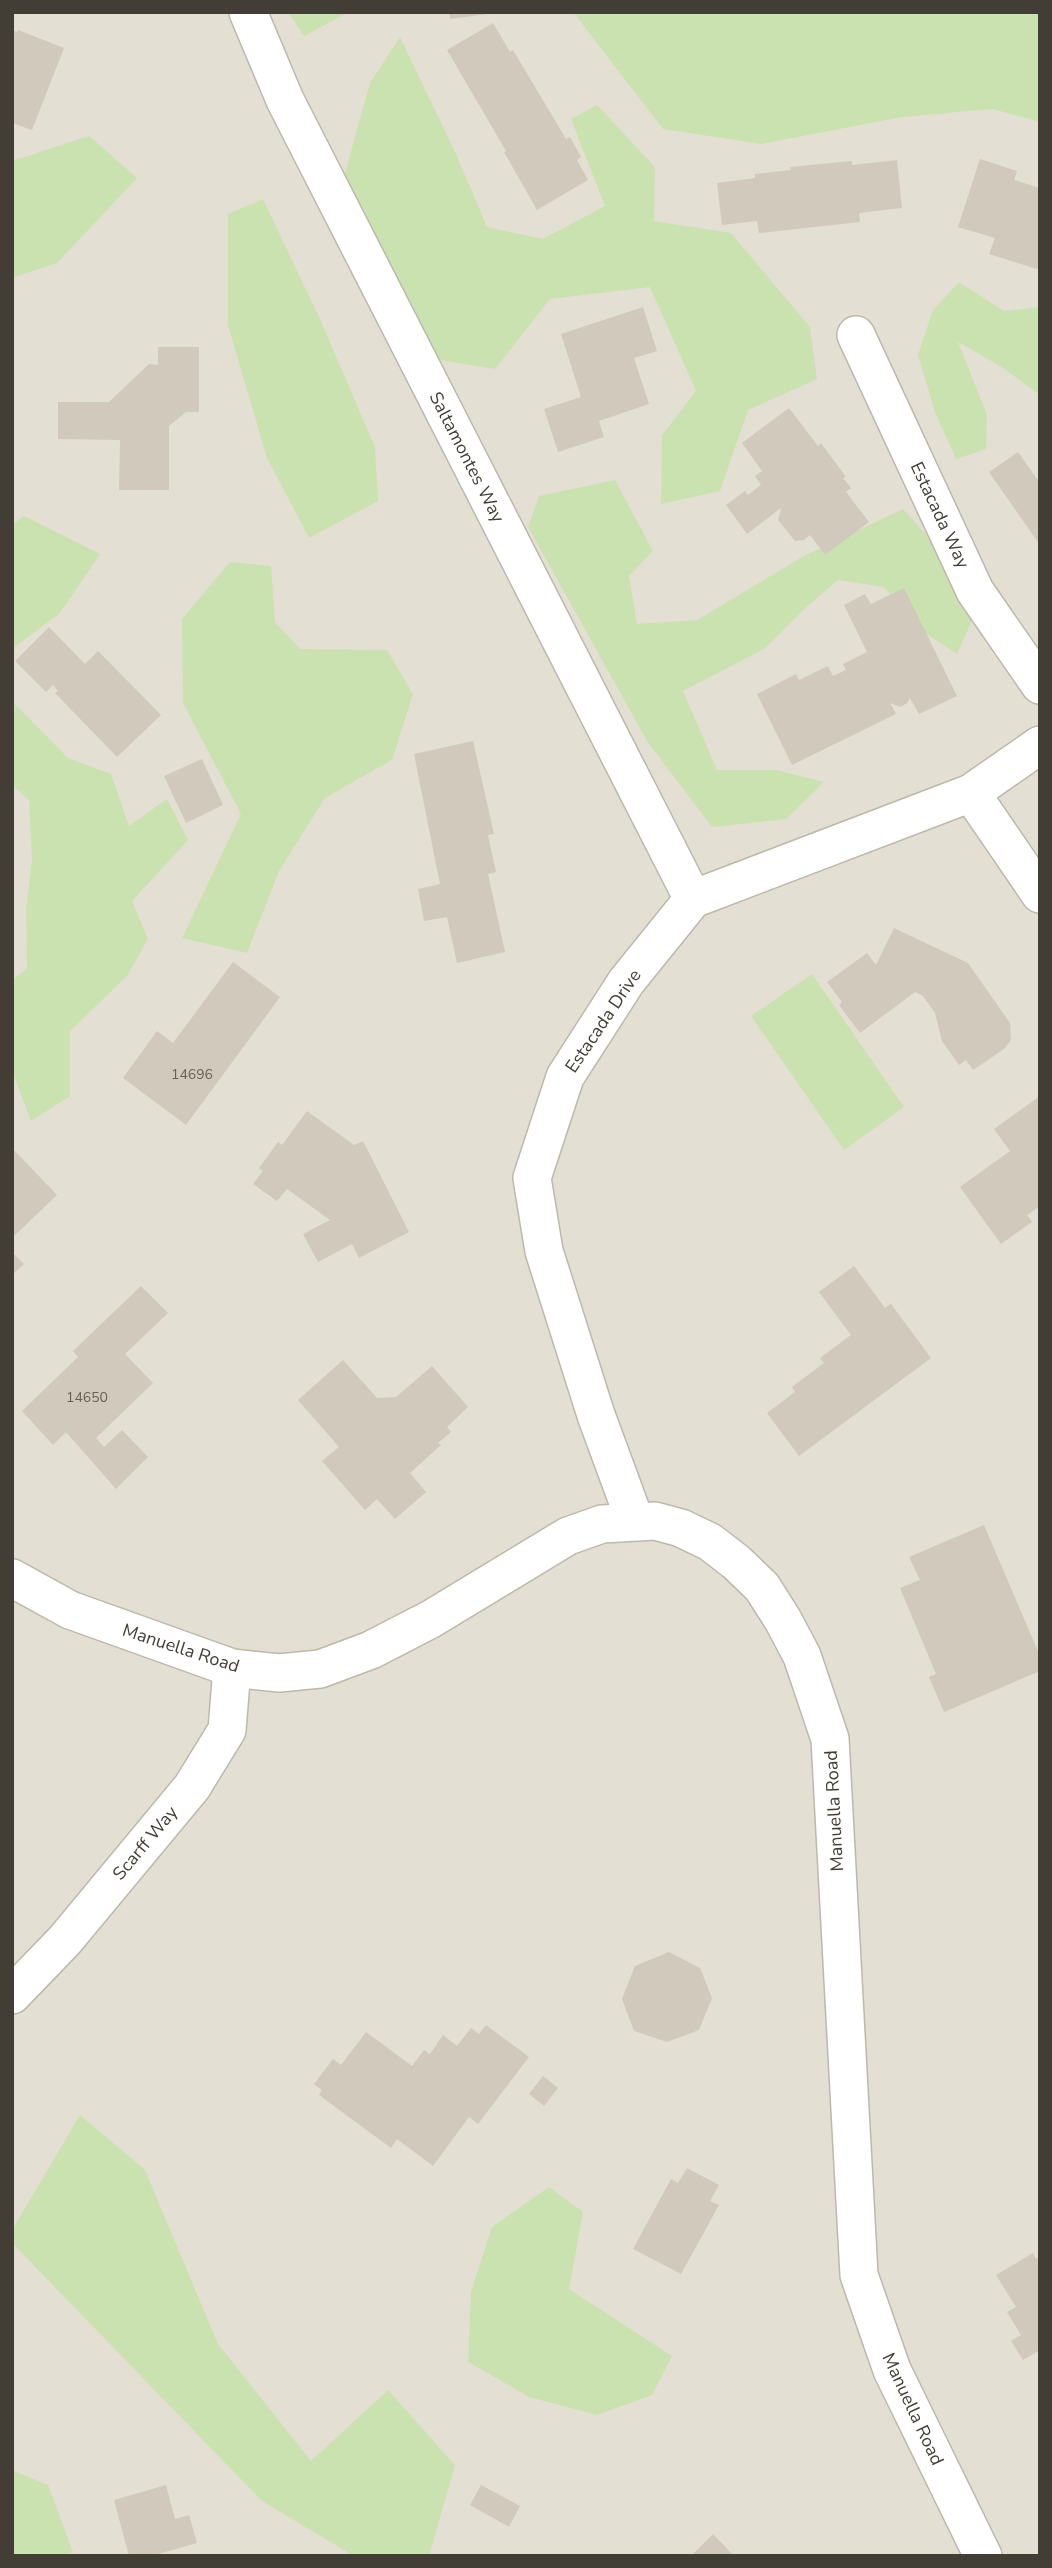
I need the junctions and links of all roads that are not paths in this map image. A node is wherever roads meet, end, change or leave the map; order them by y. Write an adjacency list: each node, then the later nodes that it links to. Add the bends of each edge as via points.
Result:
1 (248, 12): 7 (street, Saltamontes Way, via 285,100)
2 (856, 335): 3 (street, Estacada Way, via 975,592)
3 (1040, 685)
4 (1040, 745): 5 (street)
5 (971, 793): 6 (street); 7 (street)
6 (1040, 894)
7 (693, 899): 8 (street, Estacada Drive, via 626,982 565,1077 532,1178 544,1251)
8 (635, 1521): 10 (street, Manuella Road, via 602,1524 568,1536 431,1619 320,1669 279,1673); 12 (street, Manuella Road, via 681,1528 710,1542 762,1587 802,1656 830,1739 859,2275 892,2370)
9 (12, 1578): 10 (street, Manuella Road, via 70,1610)
10 (232, 1668): 11 (street, Scarff Way, via 227,1730 192,1787 65,1940)
11 (12, 1995)
12 (983, 2556)

